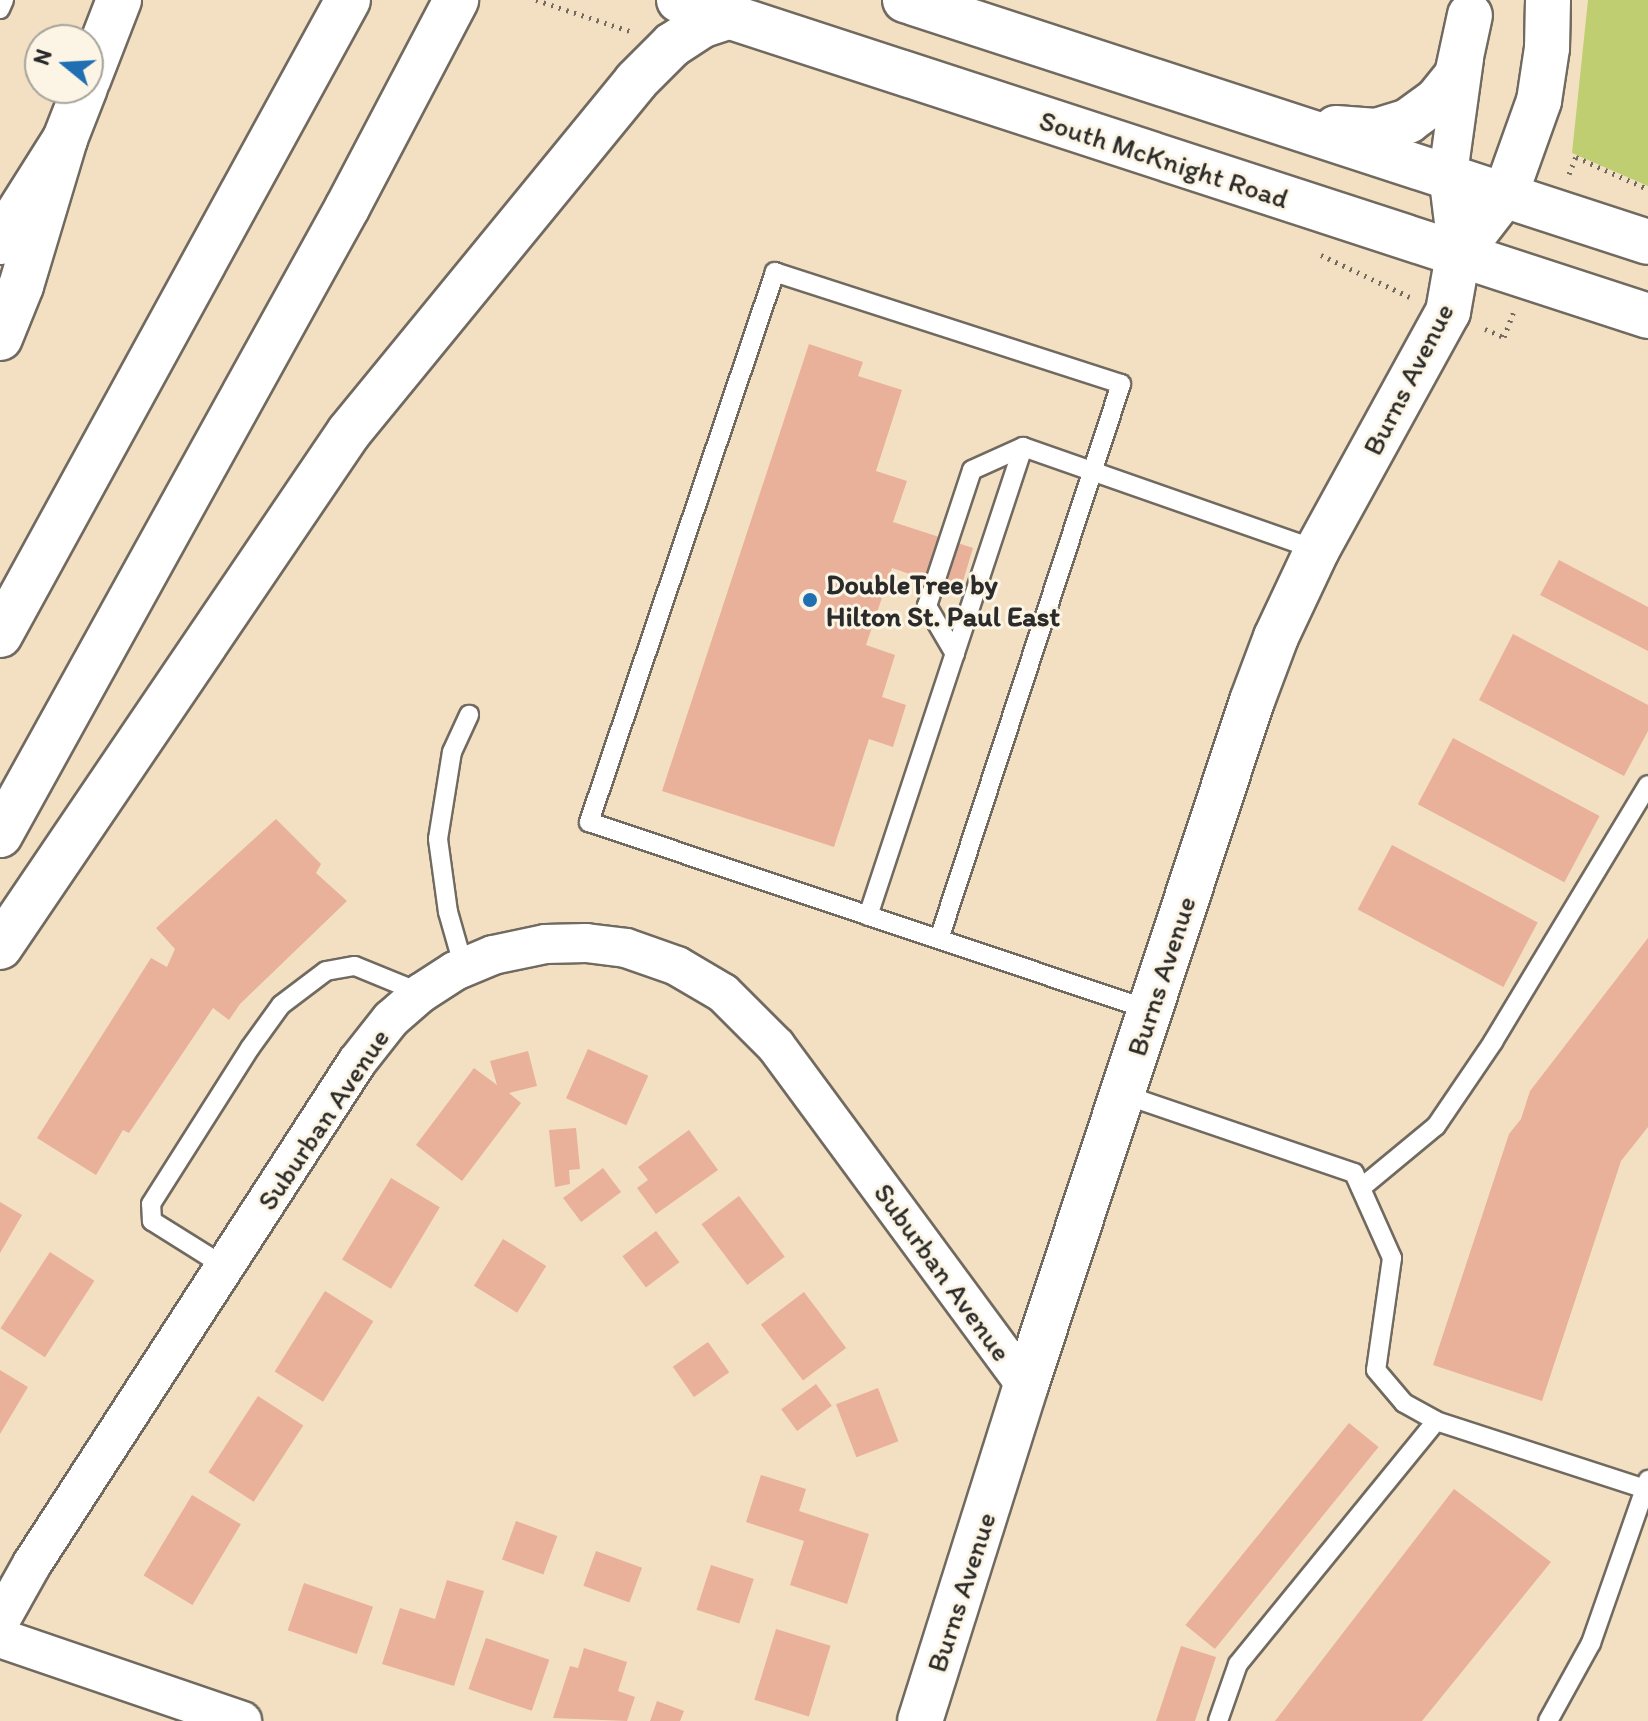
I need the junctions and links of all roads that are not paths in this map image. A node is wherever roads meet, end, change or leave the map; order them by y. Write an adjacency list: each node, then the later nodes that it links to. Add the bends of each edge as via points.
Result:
1 (4, 0): 8 (lane)
2 (119, 0): 11 (main road)
3 (348, 0): 25 (main road)
4 (679, 0): 10 (main road, South McKnight Road)
5 (905, 0): 13 (main road)
6 (1548, 0): 16 (main road, via 1539,101)
7 (1471, 7): 13 (main road, via 1457,75 1436,101 1408,121 1376,131); 15 (street)
8 (0, 9)
9 (448, 15): 29 (main road)
10 (730, 16): 19 (main road, South McKnight Road); 32 (main road, via 703,25 672,45 636,81 349,432)
11 (104, 39)
12 (79, 104): 14 (main road)
13 (1286, 123): 15 (main road)
14 (65, 139): 17 (main road); 21 (main road)
15 (1448, 174): 16 (main road); 19 (street)
16 (1506, 193): 18 (main road); 19 (main road)
17 (0, 242)
18 (1648, 242)
19 (1458, 255): 20 (main road, South McKnight Road); 24 (main road, Burns Avenue, via 1448,312)
20 (1648, 316)
21 (0, 338)
22 (1023, 447): 23 (lane); 26 (lane); 26 (lane, via 972,470 927,606)
23 (1094, 470): 24 (lane); 30 (lane, via 1121,384 775,272 589,822); 31 (lane)
24 (1317, 550): 35 (main road, Burns Avenue, via 1252,701)
25 (0, 635)
26 (955, 654): 30 (lane)
27 (469, 715): 33 (lane, via 452,752 438,839 448,912)
28 (1648, 785): 37 (lane, via 1493,1042 1436,1126)
29 (0, 835)
30 (868, 916): 31 (lane)
31 (939, 939): 35 (lane)
32 (0, 947)
33 (464, 968): 34 (street, Suburban Avenue); 39 (street, Suburban Avenue, via 493,955 545,944 586,943 626,948 677,966 723,993 776,1046)
34 (421, 993): 38 (street, Suburban Avenue, via 391,1019 357,1062); 38 (lane, via 355,966 326,971 281,1005 151,1204 152,1221)
35 (1150, 1010): 36 (main road, Burns Avenue)
36 (1122, 1094): 37 (lane, via 1354,1173); 39 (main road, Burns Avenue)
37 (1361, 1188): 40 (lane, via 1392,1258 1376,1370 1404,1403)
38 (224, 1266): 42 (street, Suburban Avenue)
39 (1026, 1385): 45 (main road, Burns Avenue)
40 (1436, 1421): 41 (lane); 46 (lane, via 1238,1664)
41 (1646, 1484): 47 (lane, via 1591,1643)
42 (0, 1621)
43 (0, 1638): 44 (street)
44 (242, 1721)
45 (920, 1721)
46 (1218, 1721)
47 (1548, 1721)

